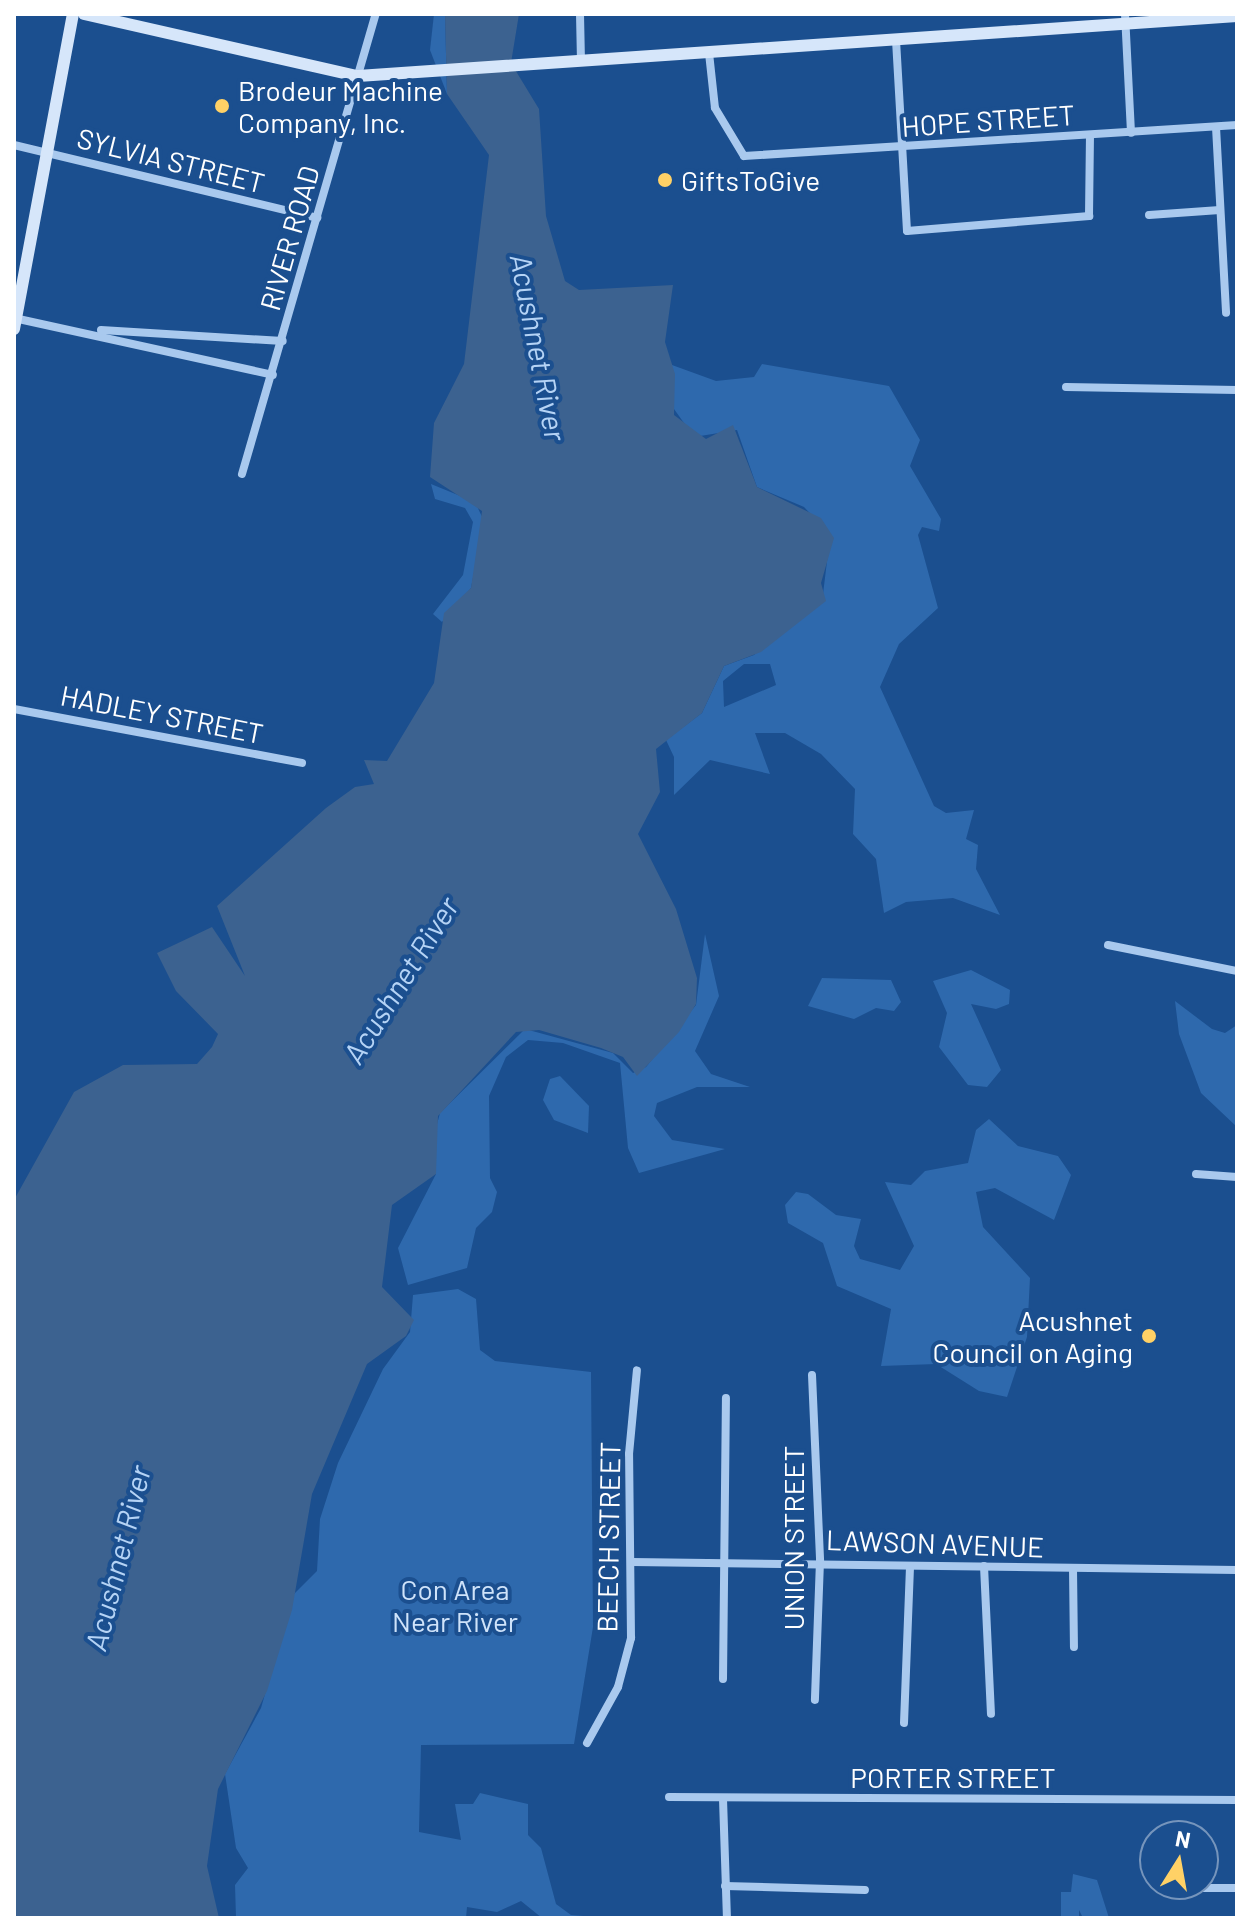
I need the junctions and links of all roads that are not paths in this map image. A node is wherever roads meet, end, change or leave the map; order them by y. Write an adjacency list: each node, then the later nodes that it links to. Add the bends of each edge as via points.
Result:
1 (73, 14): 17 (street)
2 (84, 14): 10 (street)
3 (376, 14): 10 (street, RIVER ROAD)
4 (580, 14): 9 (street)
5 (1237, 16): 6 (street)
6 (1124, 19): 7 (street); 13 (street)
7 (896, 40): 8 (street); 16 (street)
8 (709, 53): 9 (street); 16 (street, HOPE STREET, via 715,108 742,156)
9 (581, 62): 10 (street)
10 (358, 76): 20 (street, RIVER ROAD)
11 (1237, 125): 12 (street, HOPE STREET)
12 (1216, 127): 13 (street, HOPE STREET); 18 (street)
13 (1131, 133): 14 (street, HOPE STREET)
14 (1090, 135): 16 (street, HOPE STREET); 16 (street, via 1089,216 907,231)
15 (14, 145): 17 (street, SYLVIA STREET)
16 (901, 147)
17 (46, 153): 20 (street, SYLVIA STREET); 22 (street)
18 (1220, 210): 19 (street); 21 (street)
19 (1149, 215)
20 (317, 218): 24 (street, RIVER ROAD)
21 (1226, 313)
22 (15, 322): 23 (street)
23 (91, 330): 24 (street, via 161,328); 25 (street)
24 (283, 341): 25 (street, RIVER ROAD)
25 (273, 375): 28 (street, RIVER ROAD)
26 (1066, 387): 27 (street)
27 (1237, 390)
28 (242, 474)
29 (14, 709): 30 (street, HADLEY STREET)
30 (302, 763)
31 (1108, 945): 32 (street)
32 (1237, 971)
33 (1196, 1174): 34 (street)
34 (1237, 1177)
35 (637, 1370): 40 (street, BEECH STREET, via 629,1454)
36 (812, 1375): 39 (street, UNION STREET)
37 (726, 1398): 38 (street)
38 (727, 1561): 39 (street, LAWSON AVENUE); 40 (street, LAWSON AVENUE); 46 (street)
39 (820, 1561): 41 (street, LAWSON AVENUE); 47 (street, UNION STREET)
40 (632, 1562): 50 (street, BEECH STREET, via 631,1638 618,1687)
41 (910, 1566): 42 (street, LAWSON AVENUE); 49 (street)
42 (984, 1566): 43 (street, LAWSON AVENUE); 48 (street)
43 (1073, 1569): 44 (street, LAWSON AVENUE); 45 (street)
44 (1237, 1570)
45 (1074, 1647)
46 (723, 1679)
47 (815, 1700)
48 (991, 1714)
49 (904, 1723)
50 (587, 1743)
51 (669, 1797): 52 (street, PORTER STREET)
52 (723, 1799): 53 (street, PORTER STREET); 54 (street)
53 (1237, 1800)
54 (725, 1886): 55 (street); 56 (street)
55 (865, 1890)
56 (727, 1918)

